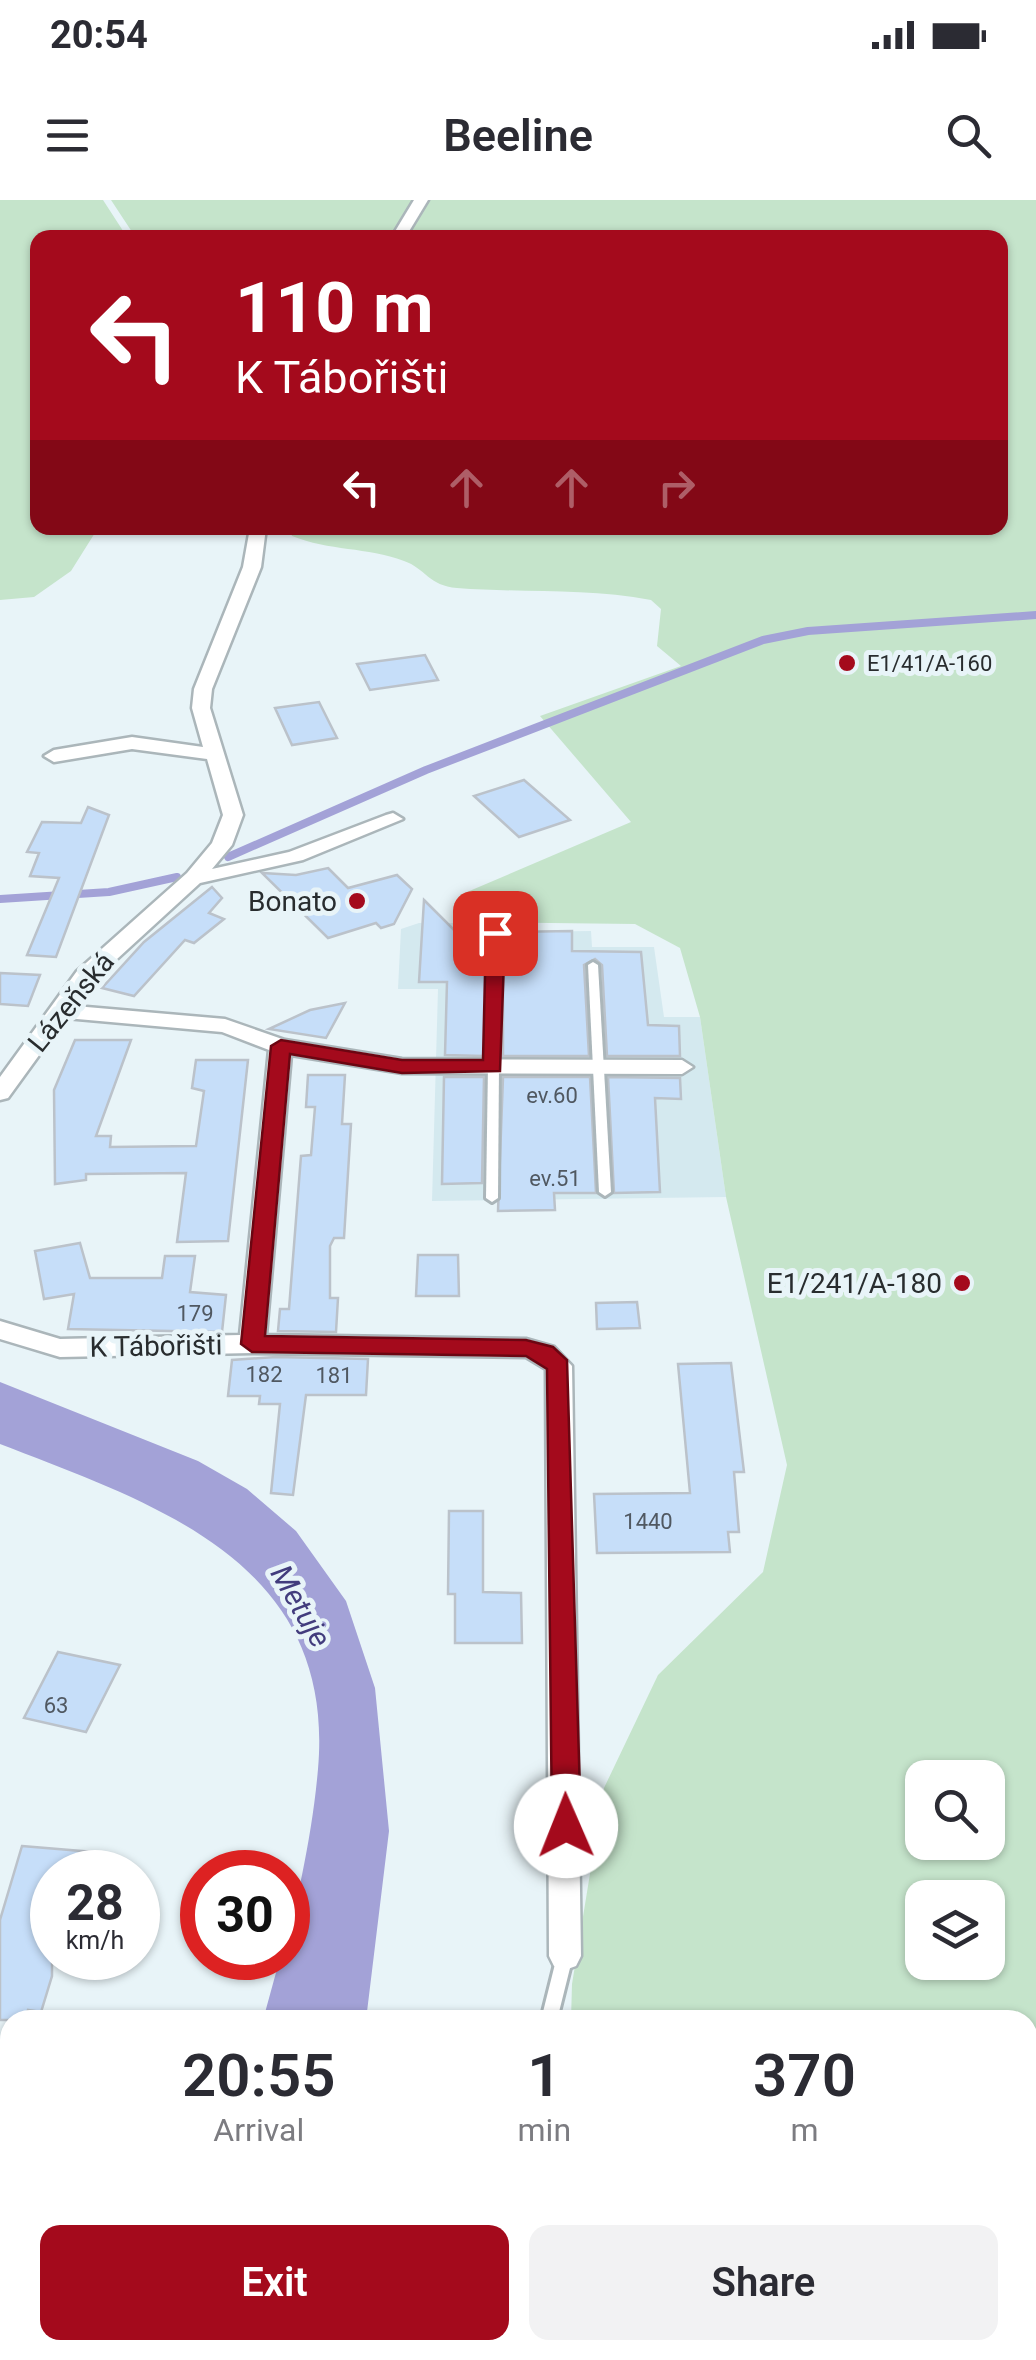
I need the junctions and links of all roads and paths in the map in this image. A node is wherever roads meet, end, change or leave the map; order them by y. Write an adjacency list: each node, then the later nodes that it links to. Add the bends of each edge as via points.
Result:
1 (422, 200): 2 (street)
2 (403, 230)
3 (257, 535): 4 (street, Lázeňská, via 252,569 204,682 201,708)
4 (217, 755): 5 (street, via 132,742); 7 (street, Lázeňská, via 234,815 222,845)
5 (54, 756)
6 (393, 820): 7 (street, via 282,863)
7 (194, 877): 10 (street, Lázeňská, via 86,976)
8 (495, 933): 12 (lane)
9 (593, 965): 14 (lane)
10 (60, 1011): 11 (street, via 226,1026); 15 (street, Lázeňská)
11 (281, 1046): 12 (street, via 402,1066); 19 (street)
12 (493, 1067): 14 (street); 17 (lane)
13 (682, 1067): 14 (street)
14 (596, 1068): 16 (lane)
15 (0, 1093)
16 (605, 1192)
17 (492, 1198)
18 (0, 1330): 19 (street, K Tábořišti, via 60,1348)
19 (252, 1344): 20 (street, K Tábořišti, via 526,1348 559,1366)
20 (566, 1956): 21 (lane)
21 (551, 2010)

